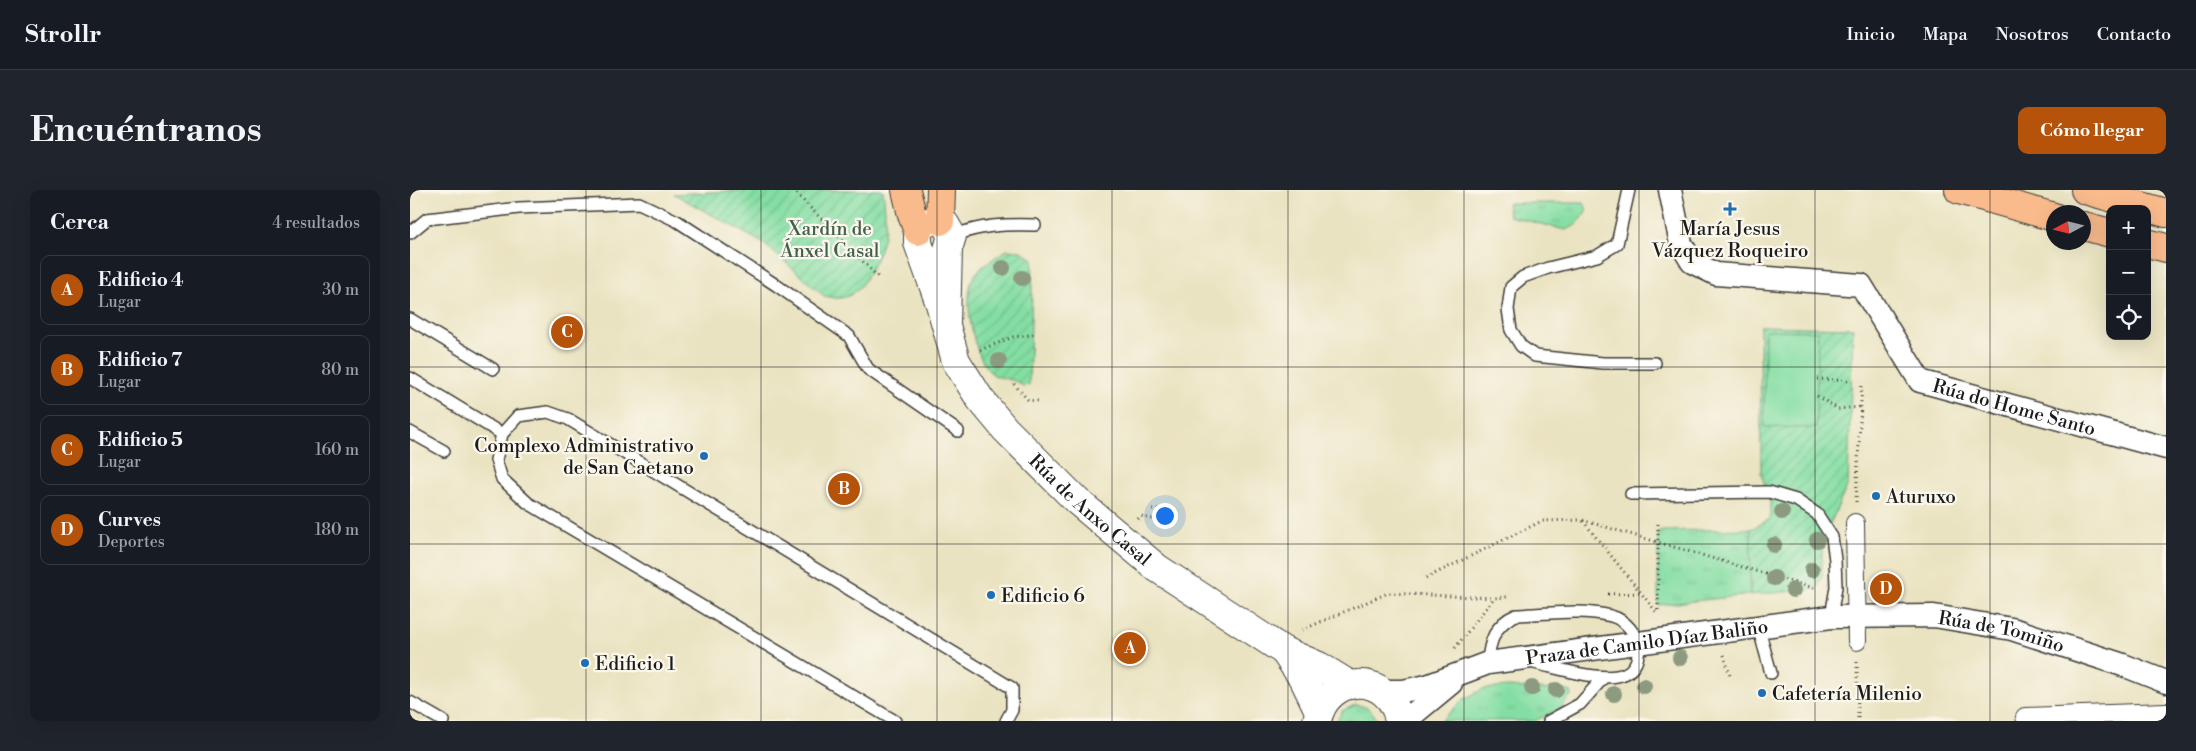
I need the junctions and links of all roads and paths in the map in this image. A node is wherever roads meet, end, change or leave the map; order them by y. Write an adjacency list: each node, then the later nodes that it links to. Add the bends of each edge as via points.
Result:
1 (793, 190): 17 (path)
2 (906, 190): 14 (main road, via 912,215)
3 (941, 190): 14 (main road)
4 (1629, 190): 21 (lane, via 1617,244 1597,256 1523,277 1511,287 1508,309 1511,330 1521,346 1536,356 1603,363)
5 (1670, 190): 34 (street, Rúa do Home Santo, via 1681,244 1692,262 1716,274 1861,286 1920,381)
6 (1959, 190): 9 (main road)
7 (2085, 190): 8 (main road)
8 (2166, 213)
9 (2046, 215)
10 (1035, 225): 14 (lane, via 986,225)
11 (2091, 228): 12 (main road)
12 (2106, 232)
13 (410, 233): 31 (lane, via 427,219 519,208 639,203 677,221 849,336 868,369)
14 (936, 238): 56 (street, Rúa de Anxo Casal, via 946,324 956,361 980,399 1005,429 1077,500 1157,568)
15 (2151, 244): 16 (main road)
16 (2166, 248)
17 (878, 277)
18 (410, 319): 22 (lane)
19 (1037, 334): 20 (path, via 1013,337)
20 (982, 349)
21 (1655, 363)
22 (493, 369)
23 (410, 378): 33 (lane)
24 (1817, 379): 25 (path)
25 (1852, 381)
26 (1862, 383): 30 (path)
27 (1014, 384): 29 (path, via 1028,400)
28 (1817, 396): 30 (path, via 1838,409)
29 (1038, 401)
30 (1860, 407): 40 (path)
31 (958, 431)
32 (410, 432): 35 (lane)
33 (502, 434): 74 (lane, via 496,460 502,479 528,503); 75 (lane, via 518,416 548,412 568,419 1012,688 1012,710)
34 (2166, 448)
35 (444, 451)
36 (1630, 494): 49 (lane, via 1769,492 1796,500 1817,514 1832,537 1836,587)
37 (1152, 510): 38 (path, via 1166,510 1166,517 1151,519 1141,516)
38 (1137, 520)
39 (1582, 520): 42 (path); 43 (path, via 1542,520); 45 (path)
40 (1855, 523): 50 (street)
41 (1658, 524): 42 (path)
42 (1658, 541): 44 (path); 45 (path, via 1658,614)
43 (1426, 578)
44 (1817, 589)
45 (1642, 593): 46 (path)
46 (1603, 594)
47 (1514, 597): 48 (path)
48 (1494, 598): 52 (path); 56 (path, via 1388,593 1298,632)
49 (1831, 617): 50 (street, Rúa de Tomiño); 51 (street, Praza de Camilo Díaz Baliño)
50 (1856, 617): 54 (street); 65 (street, Rúa de Tomiño, via 1934,616 2012,629)
51 (1758, 626): 55 (street, Praza de Camilo Díaz Baliño); 62 (lane)
52 (1469, 632): 53 (path); 58 (path)
53 (1471, 638)
54 (1857, 641): 71 (path)
55 (1638, 642): 59 (street, Praza de Camilo Díaz Baliño); 60 (lane, via 1629,625 1612,616 1588,612 1516,615 1499,626 1492,638); 63 (lane, via 1635,664 1628,672)
56 (1295, 644): 66 (street, Rúa de Anxo Casal, via 1319,666); 70 (street, Rúa de Anxo Casal)
57 (1722, 650): 64 (path)
58 (1451, 652)
59 (1516, 660): 60 (street, Praza de Camilo Díaz Baliño); 63 (lane)
60 (1488, 663): 61 (street, Praza de Camilo Díaz Baliño)
61 (1465, 673): 67 (street, Praza de Camilo Díaz Baliño, via 1427,686); 77 (street, Praza de Camilo Díaz Baliño)
62 (1771, 673)
63 (1604, 677): 78 (lane, via 1580,704)
64 (1731, 679)
65 (2166, 682)
66 (1350, 684): 67 (street, Rúa de Anxo Casal); 70 (street, Rúa de Anxo Casal, via 1327,698)
67 (1382, 691): 76 (street, via 1398,712)
68 (410, 702): 73 (lane)
69 (2166, 712): 72 (street)
70 (1318, 716)
71 (1858, 718)
72 (2025, 718)
73 (443, 721)
74 (895, 721)
75 (1006, 721)
76 (1399, 721)
77 (1405, 721)
78 (1549, 721)

